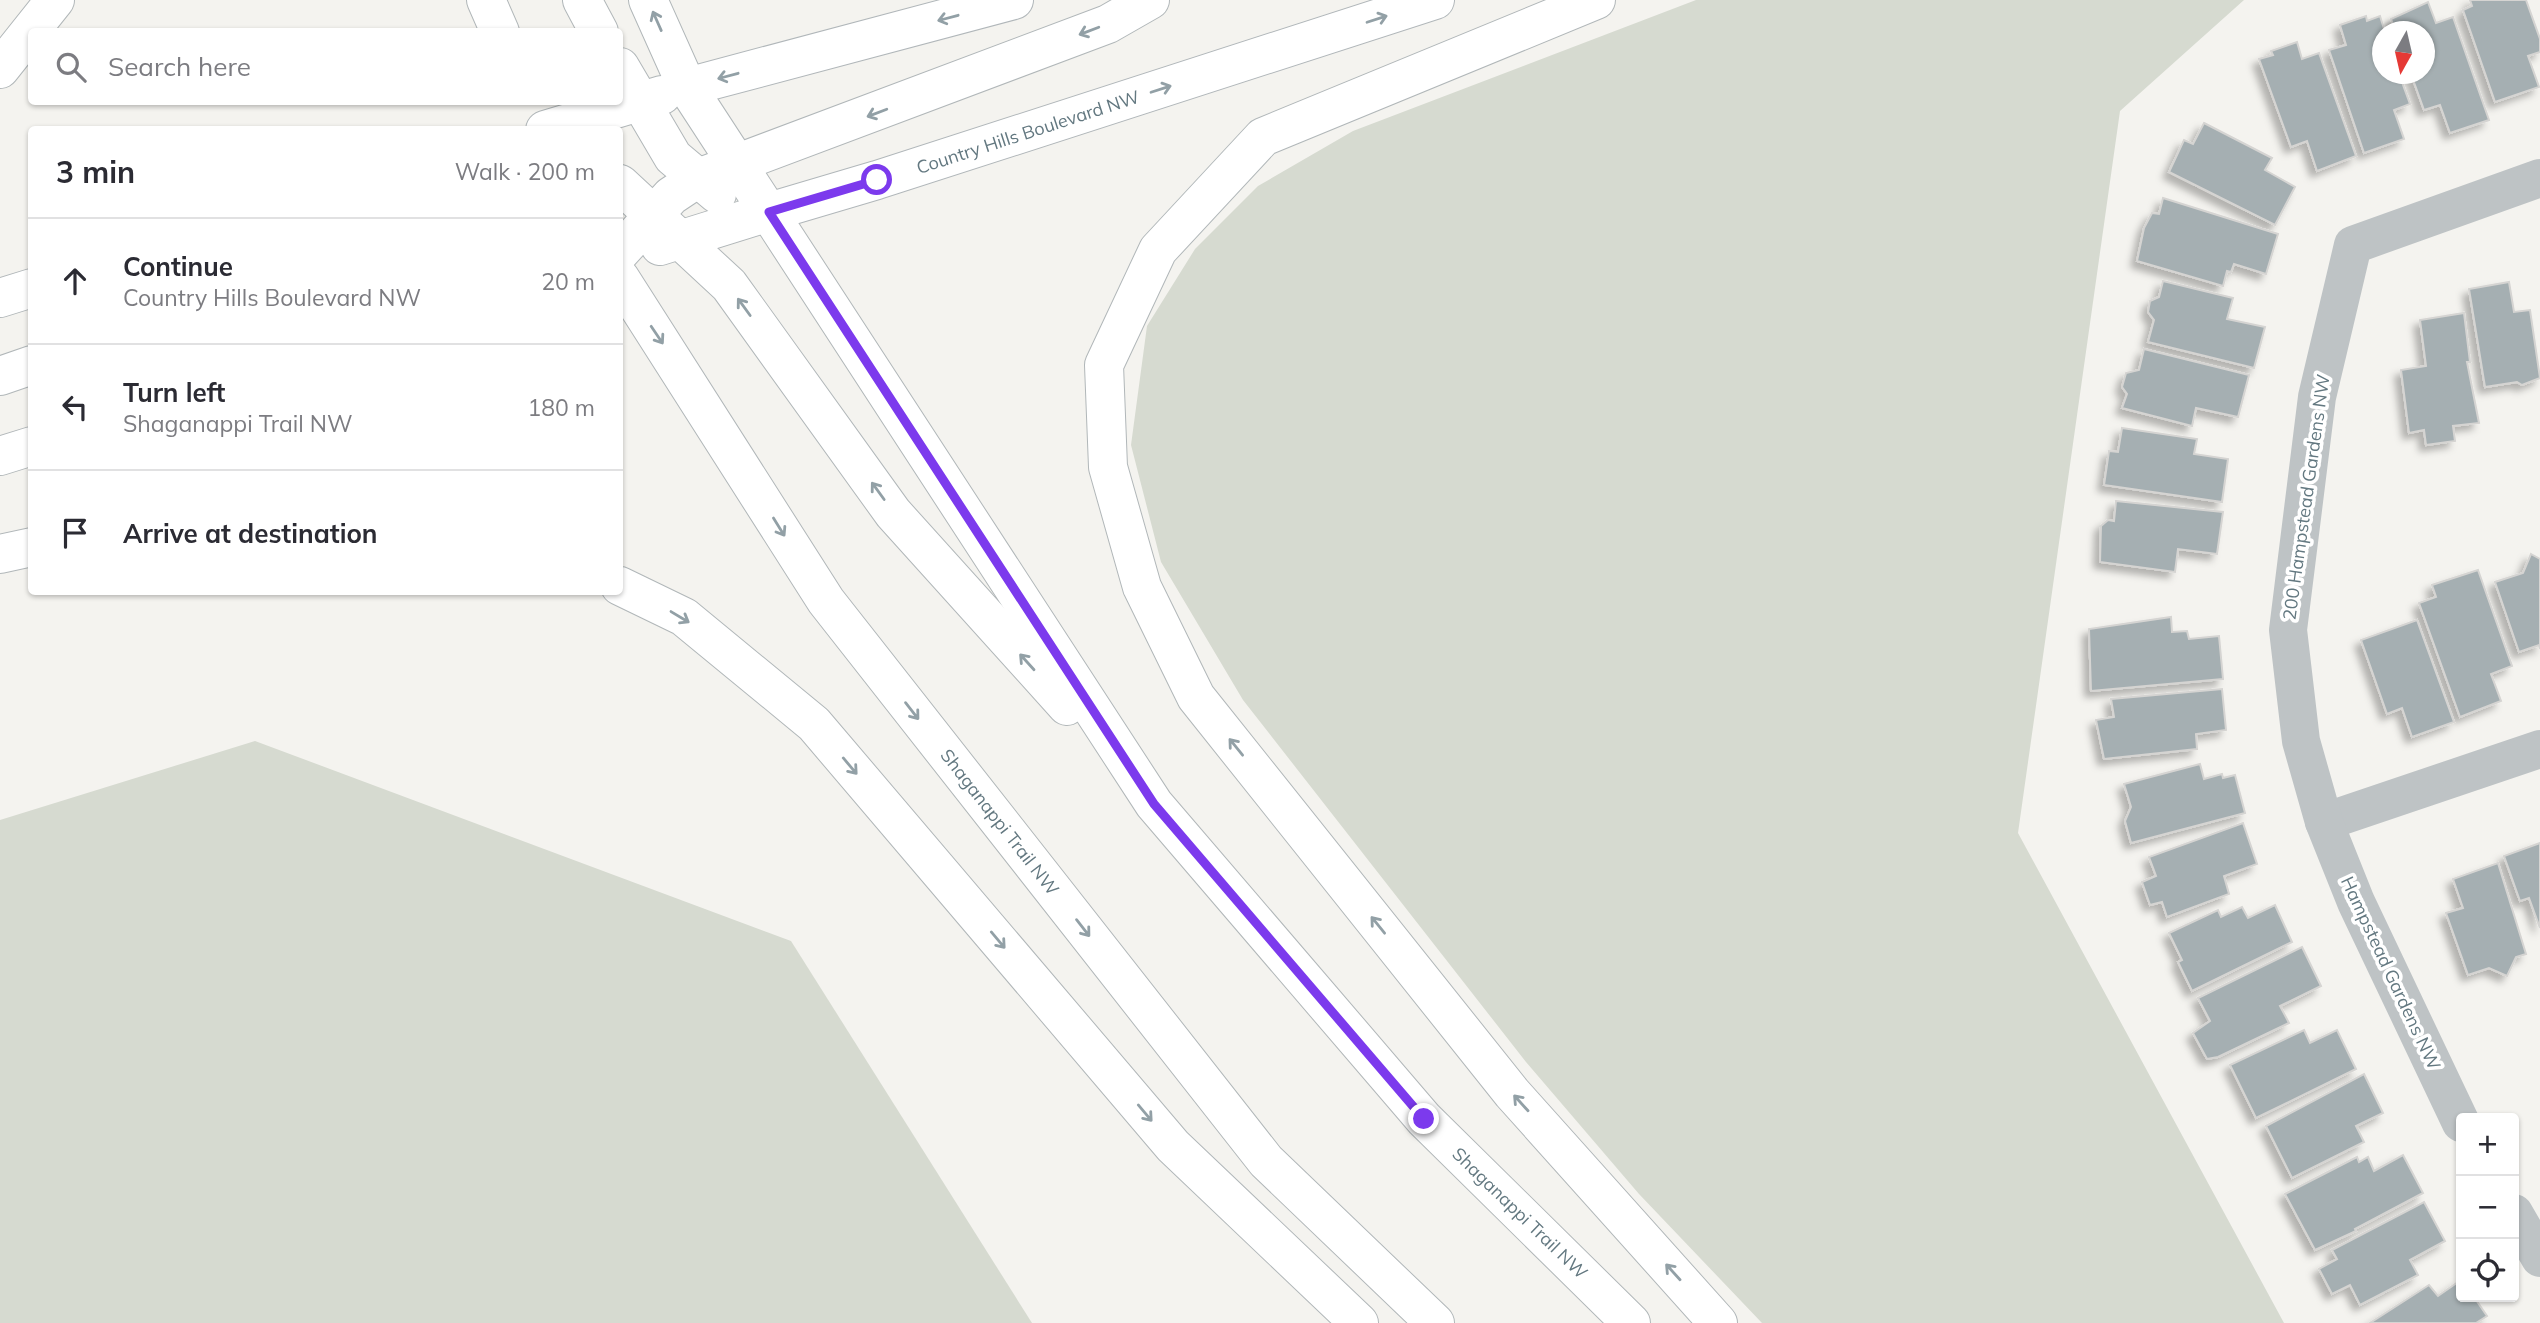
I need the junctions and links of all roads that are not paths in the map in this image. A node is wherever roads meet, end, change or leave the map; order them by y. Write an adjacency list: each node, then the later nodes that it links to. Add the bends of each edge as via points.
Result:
1 (55, 0): 9 (main road)
2 (486, 0): 10 (main road)
3 (582, 0): 11 (main road)
4 (648, 0): 15 (main road, Shaganappi Trail NW, one-way to 4)
5 (1014, 0): 15 (main road, one-way to 15)
6 (1150, 0): 21 (main road, one-way to 21, via 1108,24)
7 (1435, 0): 26 (main road, Country Hills Boulevard NW, one-way to 7)
8 (1596, 0): 49 (main road, one-way to 8, via 1512,1093 1196,696 1142,587 1108,467 1104,365 1125,319 1158,250 1263,137)
9 (33, 28)
10 (498, 28)
11 (597, 28)
12 (28, 34): 13 (main road)
13 (0, 69)
14 (623, 73): 16 (main road)
15 (687, 87): 16 (main road); 20 (main road); 21 (main road, Shaganappi Trail NW)
16 (639, 102): 19 (main road); 20 (main road)
17 (532, 105): 18 (main road)
18 (543, 126)
19 (558, 126)
20 (662, 138): 22 (main road); 23 (main road, via 673,157)
21 (737, 164): 23 (main road); 26 (main road, Shaganappi Trail NW)
22 (623, 165)
23 (698, 178): 26 (main road, via 713,192); 27 (main road, via 671,196)
24 (2540, 178): 42 (street, 200 Hampstead Gardens NW, via 2353,245 2317,397 2288,630 2301,741)
25 (623, 187): 27 (main road)
26 (769, 212): 27 (main road, Country Hills Boulevard NW); 41 (main road, Shaganappi Trail NW)
27 (668, 227): 28 (main road); 29 (main road, Country Hills Boulevard NW); 41 (main road, one-way to 27, via 893,513 729,285)
28 (623, 250)
29 (623, 257)
30 (623, 283): 47 (main road, Shaganappi Trail NW, one-way to 47, via 827,601 1266,1161)
31 (28, 289): 32 (main road)
32 (0, 298)
33 (28, 366): 34 (main road)
34 (0, 376)
35 (28, 447): 36 (main road)
36 (0, 456)
37 (28, 548): 38 (main road)
38 (0, 554)
39 (623, 587): 46 (main road, one-way to 46, via 684,617 814,724 1173,1146)
40 (2540, 749): 42 (street)
41 (1154, 804): 48 (main road, Shaganappi Trail NW, via 1424,1119)
42 (2324, 822): 43 (street, Hampstead Gardens NW, via 2356,902)
43 (2456, 1113)
44 (2519, 1222): 45 (street)
45 (2540, 1258)
46 (1359, 1323)
47 (1435, 1323)
48 (1632, 1323)
49 (1718, 1323)

